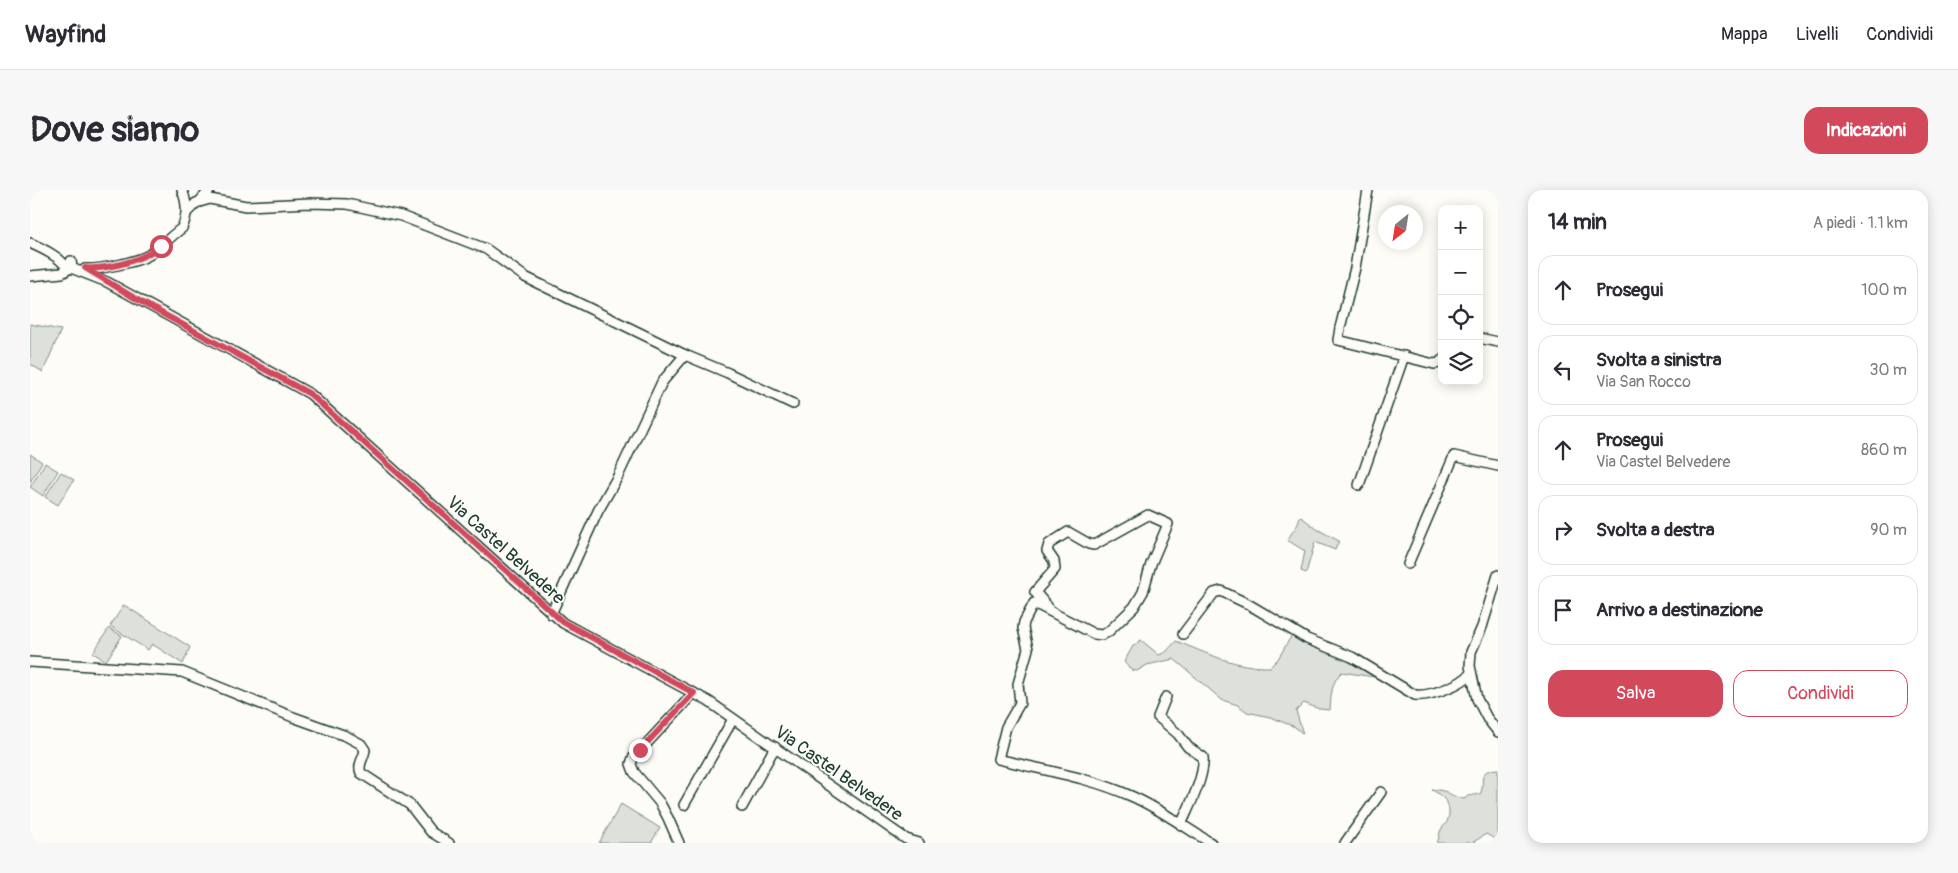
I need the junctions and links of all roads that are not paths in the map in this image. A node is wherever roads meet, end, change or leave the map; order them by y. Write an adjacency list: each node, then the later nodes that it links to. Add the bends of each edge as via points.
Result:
1 (182, 190): 5 (street)
2 (210, 190): 4 (street)
3 (1368, 190): 15 (street, via 1360,245 1338,340)
4 (199, 202): 5 (street); 14 (street, via 210,199 246,206 309,202 348,204 401,216 486,249 525,277)
5 (187, 212): 9 (street, via 182,228 150,254 104,268)
6 (30, 238): 8 (street)
7 (30, 243): 8 (street)
8 (67, 263): 9 (street); 10 (street, via 62,273); 11 (street)
9 (85, 268): 11 (street)
10 (30, 276)
11 (107, 282): 23 (street, Via Castel Belvedere, via 310,394)
12 (1483, 339): 13 (street)
13 (1498, 342)
14 (685, 355): 17 (street); 23 (street, via 662,382 598,511)
15 (1404, 356): 16 (street); 19 (street)
16 (1438, 363)
17 (793, 404)
18 (1498, 466): 20 (street, via 1454,456)
19 (1359, 485)
20 (1408, 564)
21 (1498, 575): 26 (street, via 1472,652)
22 (1049, 610): 22 (street, via 1098,636 1108,632 1138,600 1168,524 1148,515 1094,545 1068,532 1049,544 1047,550 1055,569 1035,592); 35 (street, via 1034,602 1024,622 1028,649 1018,684 1020,703 1006,726 998,759 1117,790 1145,802)
23 (552, 614): 27 (street, Via Castel Belvedere, via 578,632)
24 (1183, 634): 26 (street, via 1214,593 1221,591 1307,639 1352,657 1415,695 1424,696 1441,690 1462,681)
25 (30, 662): 36 (street, via 182,672 346,736 365,750 360,763 361,773 410,805 431,832)
26 (1471, 673): 30 (street, via 1477,699)
27 (694, 693): 29 (street, Via Castel Belvedere); 37 (street, via 631,764 660,803)
28 (1166, 697): 35 (street, via 1158,718 1203,757 1200,778)
29 (733, 719): 31 (street, Via Castel Belvedere); 33 (street)
30 (1498, 732)
31 (774, 747): 34 (street); 38 (street, Via Castel Belvedere, via 906,839)
32 (1381, 792): 40 (street)
33 (684, 805)
34 (742, 807)
35 (1181, 826): 39 (street)
36 (449, 843)
37 (679, 843)
38 (919, 843)
39 (1211, 843)
40 (1345, 843)

